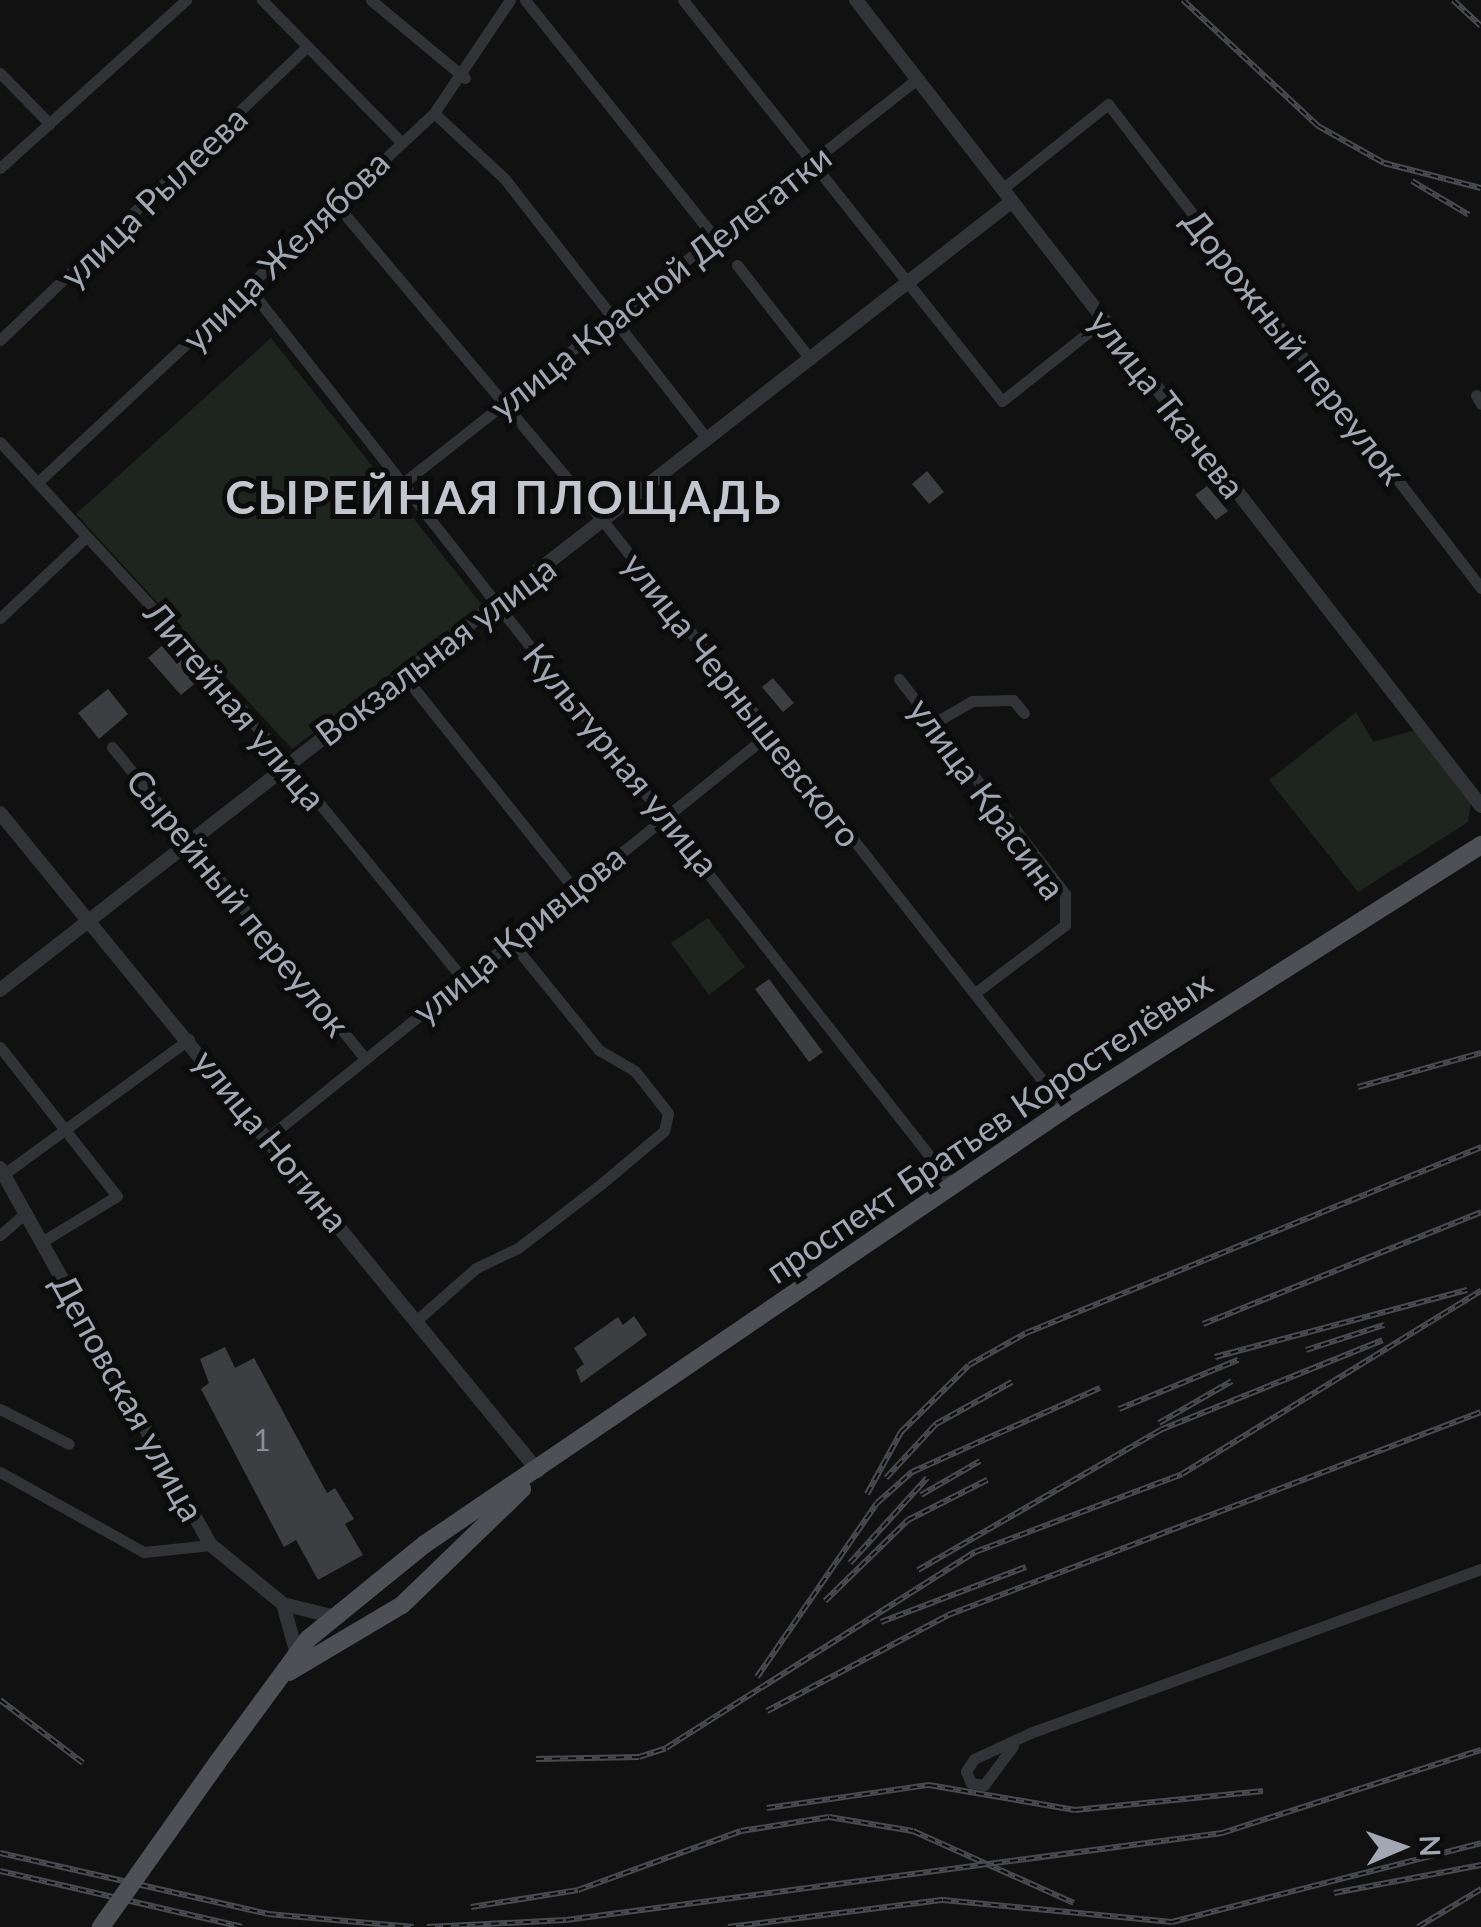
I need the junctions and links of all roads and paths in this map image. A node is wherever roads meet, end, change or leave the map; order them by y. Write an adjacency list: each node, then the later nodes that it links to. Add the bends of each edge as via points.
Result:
1 (186, 0): 13 (street)
2 (262, 0): 8 (street)
3 (371, 0): 10 (street)
4 (510, 0): 10 (street, улица Желябова)
5 (525, 0): 19 (street)
6 (684, 0): 15 (street)
7 (856, 0): 11 (street, улица Ткачева)
8 (304, 49): 14 (street); 25 (street, улица Рылеева)
9 (0, 73): 13 (street)
10 (465, 78): 12 (street, улица Желябова)
11 (918, 78): 15 (street, улица Красной Делегатки); 17 (street, улица Ткачева)
12 (434, 113): 14 (street, улица Желябова); 23 (street, via 504,178)
13 (50, 124): 16 (street)
14 (400, 141): 18 (street, улица Желябова)
15 (808, 163): 19 (street, улица Красной Делегатки); 21 (street)
16 (0, 168)
17 (1007, 195): 21 (street, Вокзальная улица); 24 (street, улица Ткачева); 34 (street, Дорожный переулок, via 1108,104)
18 (336, 204): 22 (street, улица Желябова); 27 (street, улица Чернышевского)
19 (714, 237): 23 (street, улица Красной Делегатки)
20 (737, 265): 26 (street)
21 (908, 284): 24 (street, via 1002,401); 26 (street, Вокзальная улица)
22 (249, 288): 30 (street, улица Желябова); 31 (street, Культурная улица)
23 (612, 320): 27 (street, улица Красной Делегатки); 28 (street)
24 (1104, 320): 44 (street, улица Ткачева)
25 (0, 340)
26 (810, 360): 28 (street, Вокзальная улица)
27 (508, 402): 31 (street, улица Красной Делегатки); 32 (street, улица Чернышевского)
28 (707, 439): 32 (street, Вокзальная улица)
29 (0, 442): 30 (street, Литейная улица)
30 (38, 482): 33 (street, Литейная улица)
31 (403, 483): 35 (street, Культурная улица)
32 (604, 522): 35 (street, Вокзальная улица); 41 (street, улица Чернышевского)
33 (85, 538): 36 (street); 43 (street, Литейная улица)
34 (1481, 588)
35 (496, 603): 37 (street, Вокзальная улица); 46 (street, Культурная улица)
36 (0, 618)
37 (405, 677): 43 (street, Вокзальная улица); 49 (street)
38 (899, 679): 40 (street, улица Красина)
39 (1024, 713): 40 (street, via 1013,700 972,701)
40 (934, 723): 54 (street, улица Красина, via 1066,894 1070,911 1066,926)
41 (770, 733): 46 (street, улица Кривцова); 54 (street, улица Чернышевского)
42 (112, 747): 47 (street, Сырейный переулок)
43 (288, 762): 47 (street, Вокзальная улица); 52 (street, Литейная улица)
44 (1481, 806)
45 (0, 813): 50 (street, улица Ногина)
46 (667, 813): 49 (street, улица Кривцова); 62 (street, Культурная улица)
47 (190, 841): 50 (street, Вокзальная улица); 57 (street, Сырейный переулок)
48 (1481, 845): 58 (main road, проспект Братьев Коростелёвых)
49 (574, 889): 51 (street, улица Кривцова)
50 (90, 919): 53 (street, Вокзальная улица); 55 (street, улица Ногина)
51 (510, 940): 52 (street, улица Кривцова); 66 (street, via 598,1050 635,1071 668,1113 664,1131 518,1248 476,1268)
52 (462, 978): 57 (street, улица Кривцова)
53 (0, 990)
54 (975, 993): 58 (street, улица Чернышевского)
55 (189, 1039): 59 (street); 60 (street, улица Ногина)
56 (0, 1047): 59 (street)
57 (365, 1058): 60 (street, улица Кривцова)
58 (1065, 1109): 62 (main road, проспект Братьев Коростелёвых)
59 (69, 1129): 61 (street); 65 (street, via 116,1196)
60 (270, 1136): 66 (street, улица Ногина)
61 (2, 1171): 63 (street, Деповская улица)
62 (954, 1186): 70 (main road, проспект Братьев Коростелёвых)
63 (26, 1212): 64 (street); 65 (street, Деповская улица)
64 (0, 1235)
65 (42, 1241): 72 (street, Деповская улица)
66 (418, 1319): 70 (street, улица Ногина)
67 (0, 1409): 68 (street)
68 (70, 1444)
69 (0, 1472): 72 (street, via 144,1552)
70 (538, 1472): 71 (main road, проспект Братьев Коростелёвых); 74 (main road, проспект Братьев Коростелёвых)
71 (425, 1544): 74 (main road, via 433,1568); 75 (main road, проспект Братьев Коростелёвых)
72 (211, 1545): 76 (street, Деповская улица)
73 (1481, 1569): 81 (street, via 1328,1620)
74 (445, 1571): 77 (main road, проспект Братьев Коростелёвых)
75 (379, 1578): 77 (main road, via 393,1581); 78 (main road, проспект Братьев Коростелёвых)
76 (283, 1604): 78 (street, Деповская улица); 79 (street)
77 (402, 1605): 80 (main road, проспект Братьев Коростелёвых)
78 (331, 1616): 79 (main road, проспект Братьев Коростелёвых)
79 (296, 1654): 80 (main road, проспект Братьев Коростелёвых)
80 (276, 1681): 82 (main road, проспект Братьев Коростелёвых, bridge)
81 (1013, 1746)
82 (101, 1927)

